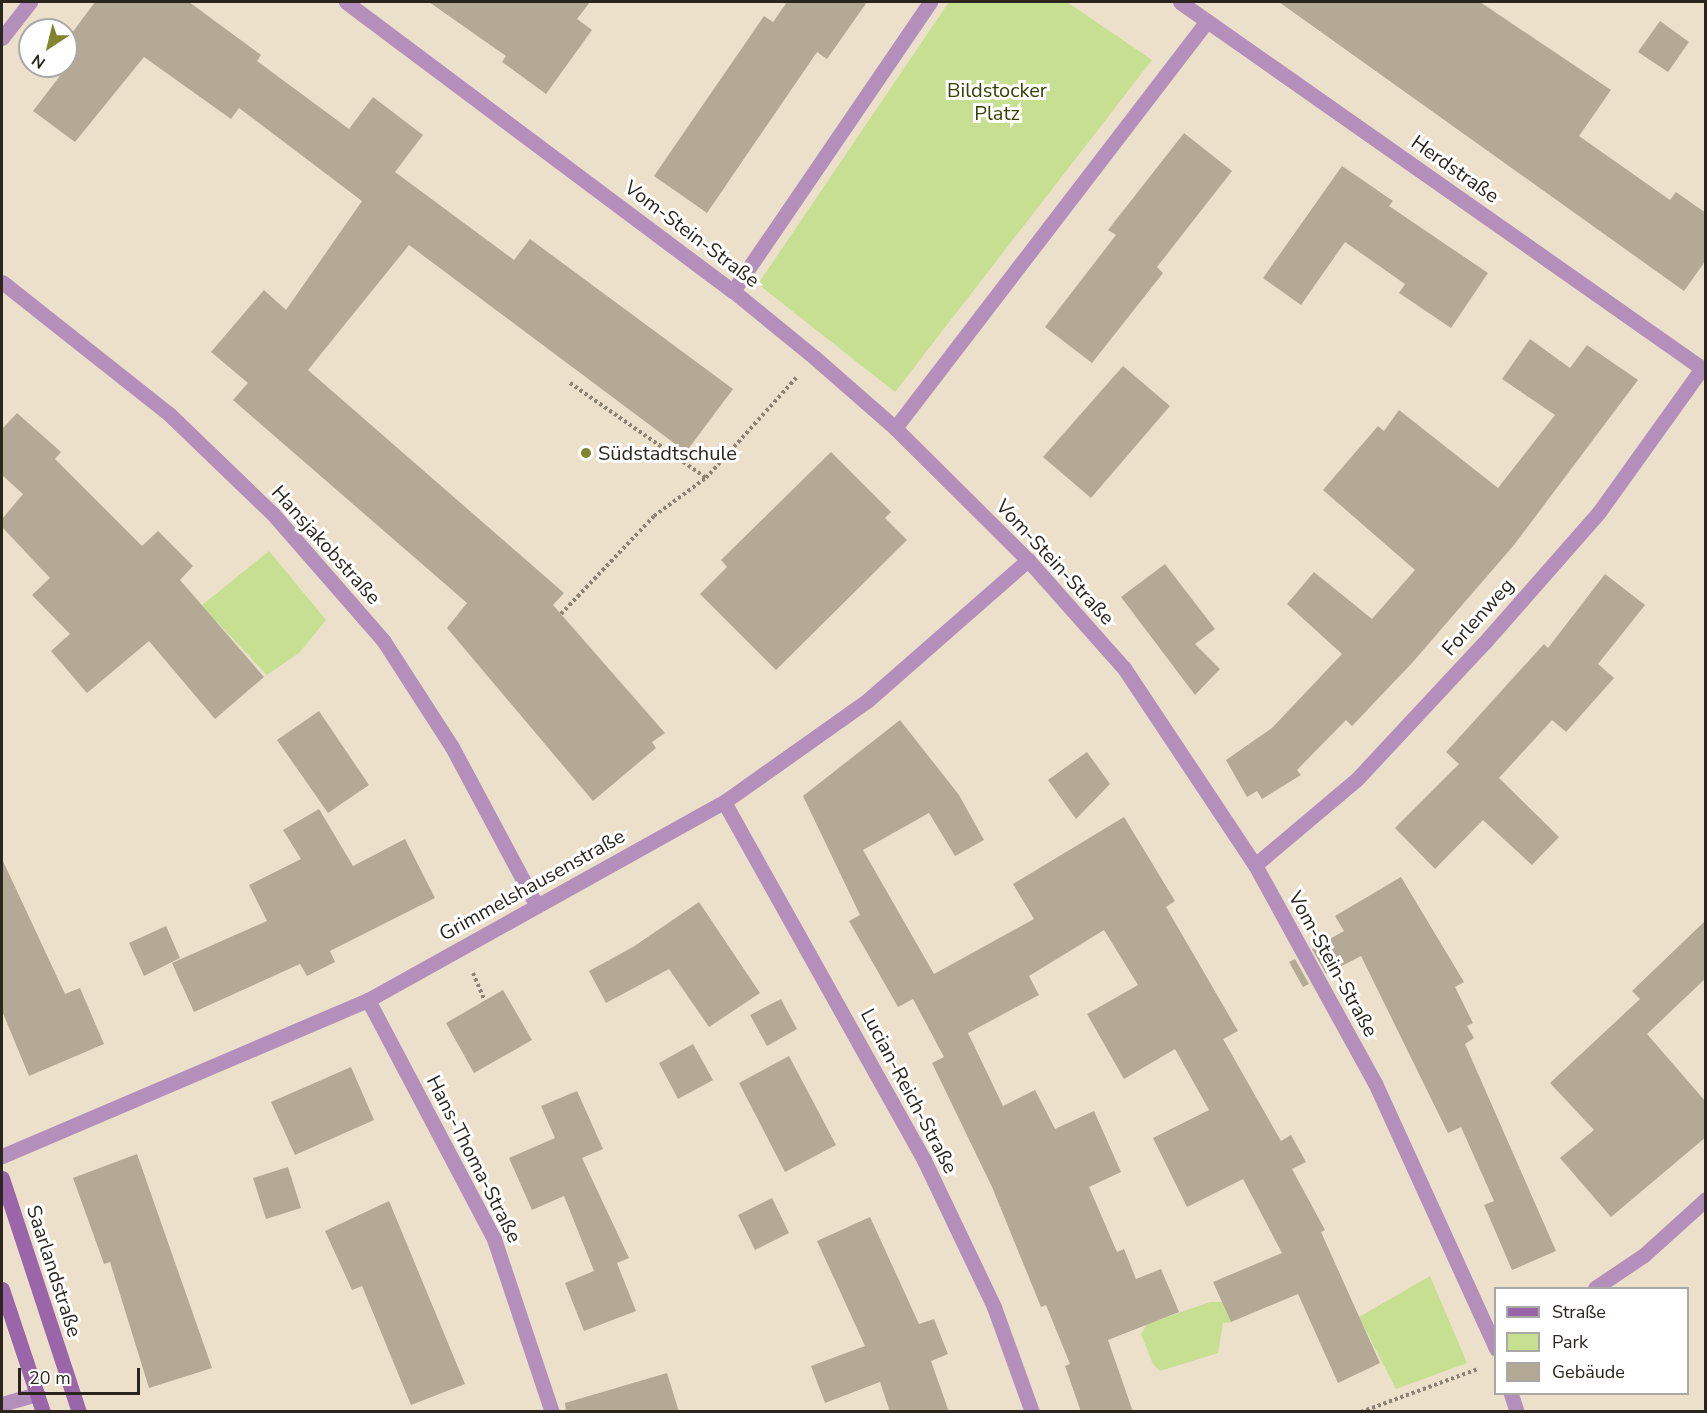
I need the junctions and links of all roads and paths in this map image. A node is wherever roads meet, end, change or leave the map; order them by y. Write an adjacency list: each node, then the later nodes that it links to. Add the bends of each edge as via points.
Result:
1 (30, 2): 6 (street)
2 (346, 2): 8 (street, Vom-Stein-Straße)
3 (930, 2): 8 (street)
4 (1180, 2): 5 (street, Herdstraße)
5 (1207, 21): 10 (street, Herdstraße); 12 (street)
6 (2, 38)
7 (2, 282): 18 (street, Hansjakobstraße, via 169,414 273,514 383,640 452,747)
8 (733, 291): 9 (street, Vom-Stein-Straße)
9 (814, 357): 12 (street, Vom-Stein-Straße); 13 (path)
10 (1704, 369): 17 (street, Forlenweg, via 1599,512 1484,643 1357,780)
11 (570, 383): 13 (path)
12 (896, 428): 14 (street, Vom-Stein-Straße)
13 (706, 478): 15 (path, via 654,516)
14 (1028, 560): 16 (street, Grimmelshausenstraße, via 868,700); 17 (street, Vom-Stein-Straße, via 1124,668)
15 (561, 614)
16 (724, 802): 18 (street, Grimmelshausenstraße); 33 (street, Lucian-Reich-Straße, via 924,1160 994,1307)
17 (1255, 865): 25 (street, Vom-Stein-Straße, via 1375,1083)
18 (537, 906): 19 (street, Grimmelshausenstraße)
19 (368, 1000): 20 (street, Grimmelshausenstraße); 32 (street, Hans-Thoma-Straße, via 494,1239)
20 (2, 1156)
21 (2, 1178): 31 (street, Saarlandstraße)
22 (1706, 1199): 23 (street, via 1644,1256)
23 (1597, 1287)
24 (2, 1289): 27 (street)
25 (1494, 1345)
26 (1482, 1366): 34 (path)
27 (38, 1394): 29 (street); 30 (street)
28 (1511, 1395): 35 (street)
29 (2, 1404)
30 (43, 1412)
31 (79, 1412)
32 (552, 1412)
33 (1032, 1412)
34 (1361, 1412)
35 (1517, 1412)

